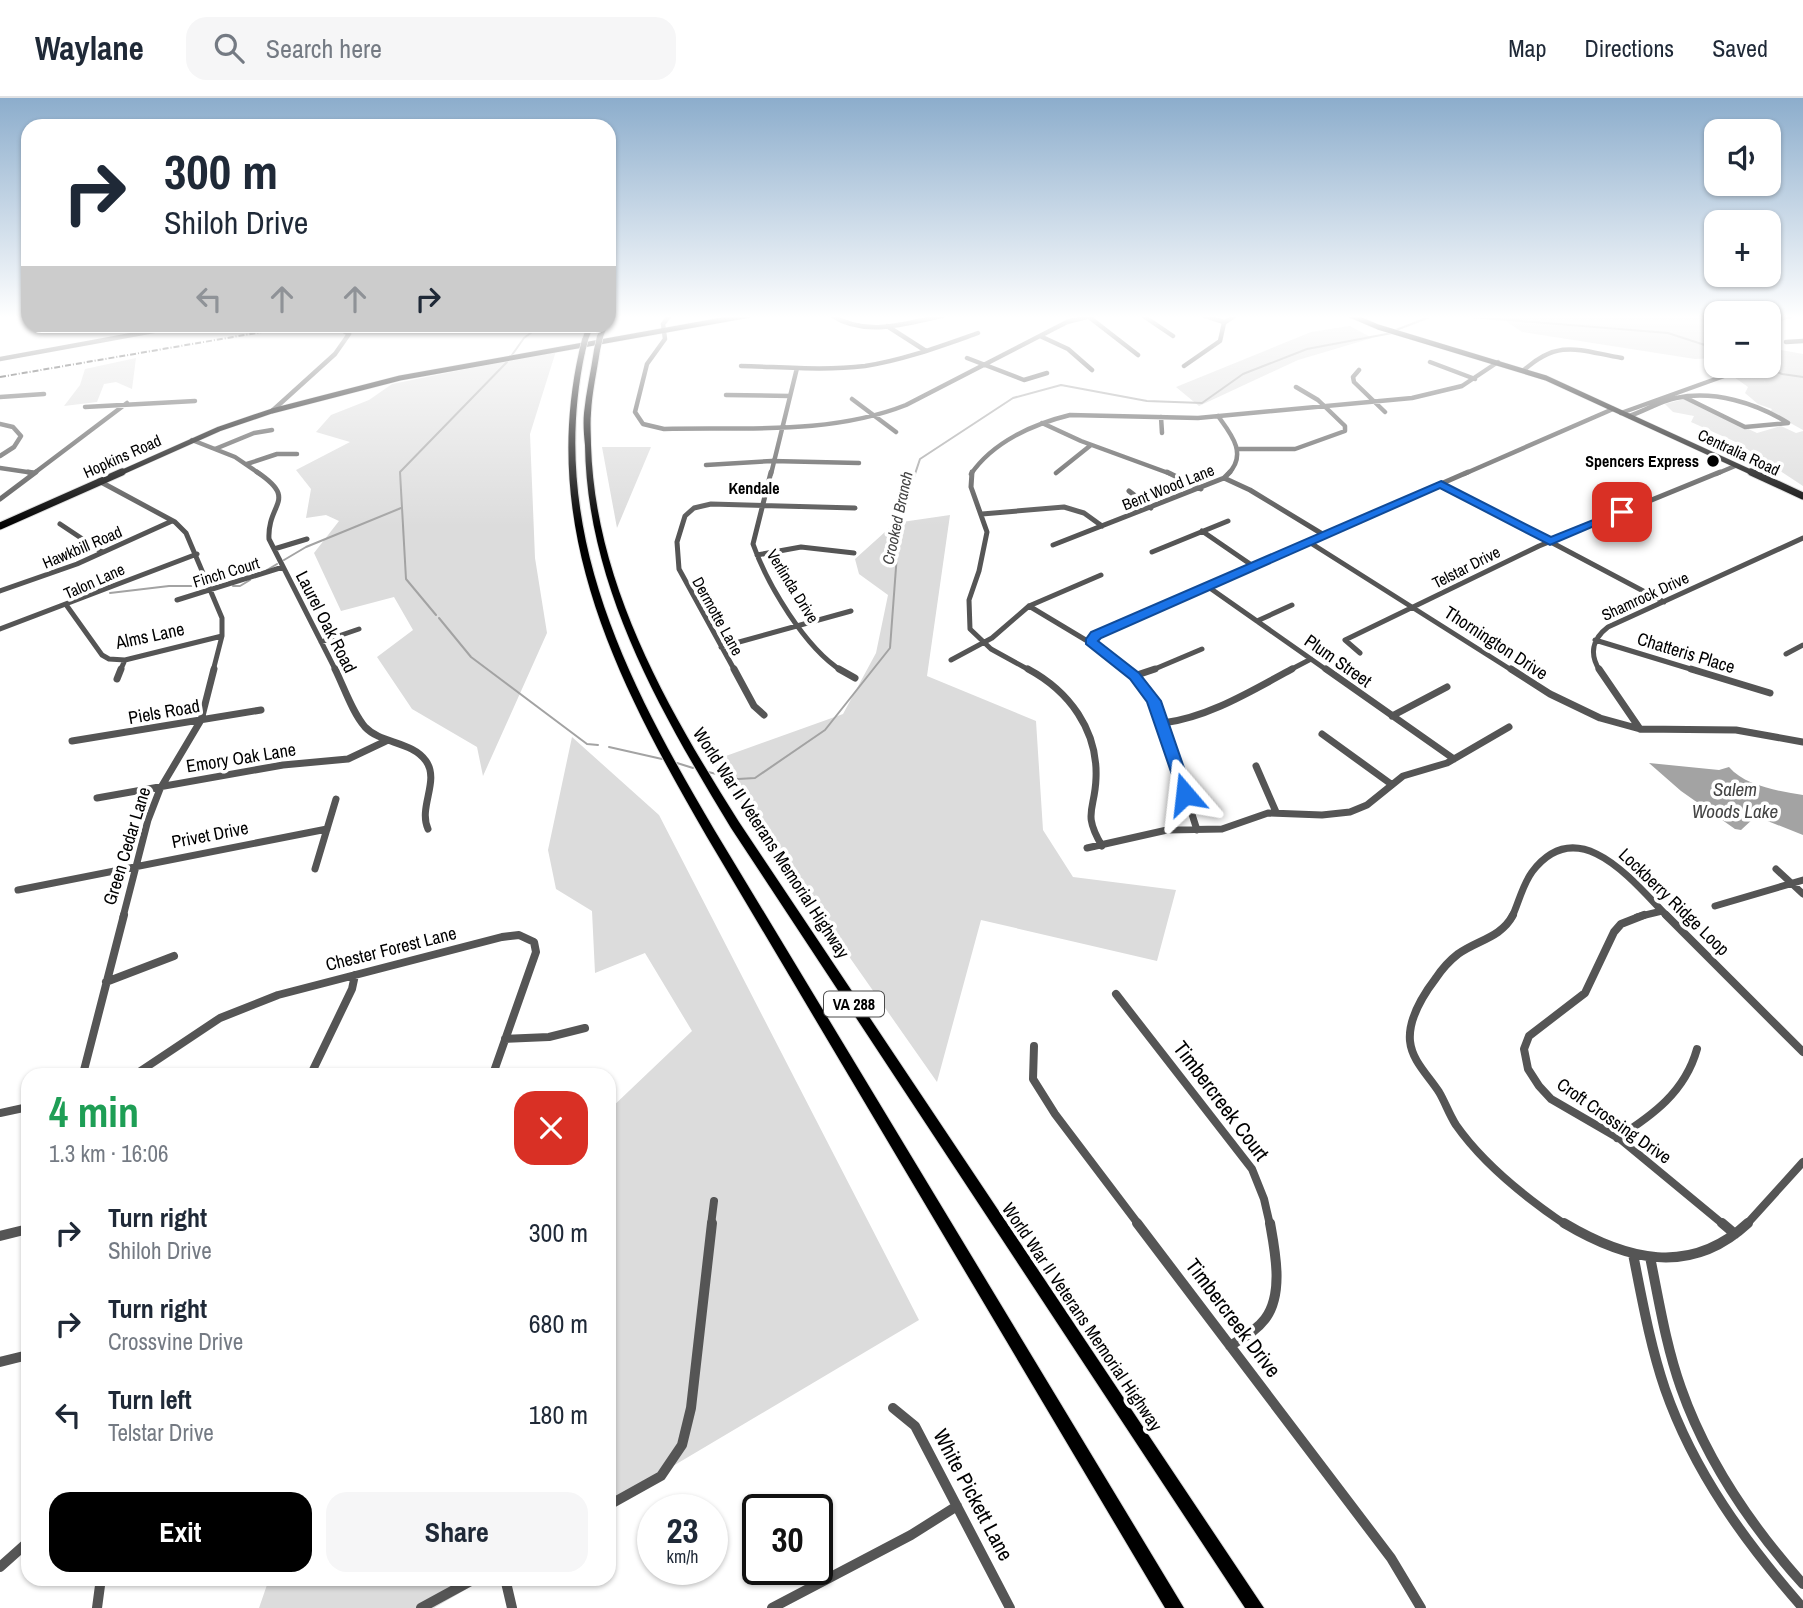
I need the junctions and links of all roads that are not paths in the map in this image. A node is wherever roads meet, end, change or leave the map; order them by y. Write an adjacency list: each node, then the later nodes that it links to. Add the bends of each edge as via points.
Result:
1 (301, 385): 25 (street)
2 (371, 385): 25 (main road, Hopkins Road)
3 (575, 385): 190 (highway, VA 288, via 571,426 576,513 598,600 640,705 716,842)
4 (590, 385): 191 (highway, World War II Veterans Memorial Highway / VA 288, via 589,473 598,532 628,627 664,705 735,825)
5 (640, 385): 34 (street, via 635,412 641,422 664,429)
6 (793, 385): 15 (street, Verlinda Drive)
7 (945, 385): 28 (street)
8 (1357, 385): 20 (street)
9 (1460, 385): 20 (street, via 1436,394)
10 (1559, 385): 24 (main road, Centralia Road)
11 (1698, 385): 27 (street)
12 (1296, 387): 23 (street)
13 (44, 394): 16 (street)
14 (726, 395): 15 (street)
15 (790, 396): 34 (street, Verlinda Drive)
16 (0, 397)
17 (1684, 397): 17 (street, via 1743,404 1788,423 1749,428); 30 (street)
18 (852, 399): 28 (street)
19 (195, 401): 21 (street)
20 (1374, 402): 23 (street); 26 (street)
21 (127, 403): 22 (street); 50 (street)
22 (85, 407)
23 (1325, 407): 29 (street); 41 (street, via 1346,428 1344,433 1295,449)
24 (1613, 409): 27 (main road, Centralia Road); 54 (street)
25 (272, 411): 38 (main road, Hopkins Road)
26 (1385, 412)
27 (1621, 413): 30 (main road, Centralia Road)
28 (878, 416): 34 (street, via 835,424); 36 (street)
29 (1218, 416): 31 (street); 41 (street)
30 (1629, 416): 48 (main road, Centralia Road)
31 (1161, 417): 32 (street, via 1079,415); 37 (street)
32 (1042, 423): 39 (street); 62 (street, via 999,445 974,466 970,483)
33 (0, 424): 43 (street, via 13,427 21,436)
34 (782, 426): 44 (street, Verlinda Drive)
35 (272, 430): 40 (street)
36 (897, 432)
37 (1162, 433)
38 (192, 440): 40 (street, Laurel Oak Road); 53 (main road, Hopkins Road)
39 (1091, 445): 51 (street); 55 (street, via 1160,467)
40 (215, 449): 45 (street, Laurel Oak Road)
41 (1238, 449): 52 (street, Bent Wood Lane, via 1236,465)
42 (297, 454): 45 (street, via 277,454)
43 (0, 456)
44 (772, 461): 46 (street); 47 (street); 59 (street, Verlinda Drive)
45 (247, 464): 75 (street, Laurel Oak Road, via 279,490 268,528)
46 (859, 464)
47 (706, 465)
48 (1735, 466): 57 (main road, Centralia Road); 73 (street, Telstar Drive)
49 (0, 468): 50 (street)
50 (35, 473): 58 (street)
51 (1056, 473)
52 (1224, 478): 55 (street, Bent Wood Lane); 69 (street)
53 (99, 481): 63 (street); 66 (main road, Hopkins Road)
54 (1441, 484): 69 (street); 73 (street)
55 (1201, 489): 61 (street, Bent Wood Lane)
56 (1129, 491): 61 (street)
57 (1803, 496)
58 (0, 499)
59 (760, 505): 60 (street, Dermotte Lane); 80 (street, Verlinda Drive, via 752,538); 104 (street, Dermotte Lane, via 699,506 685,516 679,533 677,559 682,578)
60 (855, 508)
61 (1151, 508): 67 (street, Bent Wood Lane)
62 (982, 514): 67 (street, via 1064,507 1084,513); 102 (street, via 986,539 967,613 970,629)
63 (172, 520): 76 (street, Hawkbill Road); 79 (street, via 186,533)
64 (1228, 521): 68 (street)
65 (60, 524): 76 (street)
66 (0, 526)
67 (1102, 526): 74 (street, Bent Wood Lane)
68 (1202, 531): 77 (street); 81 (street)
69 (1324, 535): 72 (street)
70 (1803, 538): 88 (street, Shamrock Drive)
71 (307, 539): 75 (street)
72 (1309, 541): 81 (street); 92 (street, Thornington Drive)
73 (1550, 541): 88 (street); 92 (street, Telstar Drive)
74 (1054, 545)
75 (274, 548): 82 (street, Laurel Oak Road)
76 (102, 552): 86 (street, Hawkbill Road)
77 (1152, 552)
78 (854, 553): 80 (street, via 801,547)
79 (197, 554): 85 (street); 90 (street, Talon Lane)
80 (757, 555): 95 (street, Verlinda Drive)
81 (1253, 566): 84 (street)
82 (283, 567): 85 (street, Finch Court); 100 (street, Laurel Oak Road)
83 (1101, 575): 91 (street)
84 (1207, 586): 94 (street, Plum Street); 101 (street)
85 (212, 590): 87 (street, Finch Court); 98 (street, via 222,618)
86 (0, 591)
87 (177, 600)
88 (1664, 602): 99 (street, Shamrock Drive, via 1608,627)
89 (1292, 605): 94 (street)
90 (67, 606): 96 (street, Talon Lane); 109 (street, Alms Lane, via 102,655)
91 (1029, 606): 101 (street); 102 (street)
92 (1416, 607): 106 (street, Telstar Drive, via 1345,640); 122 (street, Thornington Drive, via 1562,701)
93 (851, 611): 95 (street)
94 (1257, 621): 108 (street, Plum Street)
95 (800, 625): 104 (street); 112 (street, Verlinda Drive, via 824,657)
96 (0, 629)
97 (359, 629): 100 (street)
98 (222, 636): 109 (street, Alms Lane); 119 (street, Green Cedar Lane)
99 (1595, 640): 115 (street, Chatteris Place); 122 (street, Shamrock Drive, via 1595,663)
100 (321, 642): 125 (street, Laurel Oak Road, via 364,726)
101 (1090, 642): 111 (street)
102 (982, 644): 110 (street); 137 (street, via 1045,678 1078,712 1096,772 1089,813)
103 (1803, 645): 107 (street)
104 (721, 647): 117 (street, Dermotte Lane, via 754,706)
105 (1202, 649): 111 (street)
106 (1360, 653)
107 (1786, 654)
108 (1311, 659): 118 (street, Plum Street); 120 (street, via 1204,712)
109 (125, 660): 113 (street)
110 (951, 660)
111 (1134, 676): 120 (street, via 1154,701)
112 (855, 678)
113 (117, 679)
114 (1447, 687): 118 (street)
115 (1769, 693)
116 (261, 710): 119 (street, Piels Road)
117 (764, 715)
118 (1392, 716): 127 (street, Plum Street)
119 (201, 720): 124 (street, Piels Road); 130 (street, Green Cedar Lane)
120 (1163, 723): 136 (street)
121 (1509, 727): 127 (street)
122 (1640, 729): 126 (street, Thornington Drive, via 1735,730)
123 (1322, 734): 129 (street)
124 (72, 741)
125 (386, 741): 130 (street, Emory Oak Lane, via 341,762 282,766); 135 (street, Laurel Oak Road, via 416,752 429,766 423,817)
126 (1803, 741)
127 (1454, 759): 129 (street)
128 (1256, 766): 133 (street)
129 (1391, 784): 133 (street, via 1367,805 1350,812)
130 (161, 787): 131 (street, Emory Oak Lane); 139 (street, Green Cedar Lane)
131 (97, 798)
132 (336, 799): 134 (street)
133 (1276, 812): 136 (street, via 1222,829)
134 (327, 829): 139 (street, Privet Drive); 140 (street)
135 (428, 830)
136 (1197, 830): 137 (street, via 1157,831)
137 (1102, 846): 138 (street)
138 (1087, 848)
139 (135, 865): 144 (street, Privet Drive); 150 (street, Green Cedar Lane)
140 (315, 869)
141 (1776, 870): 143 (street)
142 (1803, 880): 143 (street)
143 (1790, 883): 145 (street); 146 (street)
144 (18, 890)
145 (1803, 894)
146 (1715, 906)
147 (1662, 911): 156 (street, Lockberry Ridge Loop); 163 (street, Croft Crossing Drive, via 1616,927 1592,985 1573,1005 1530,1033 1524,1048 1530,1074 1546,1093); 169 (street, Lockberry Ridge Loop, via 1602,855 1579,847 1554,852 1529,877 1507,925 1458,954 1443,970 1414,1015 1410,1034 1421,1069 1437,1088 1454,1123 1478,1148 1562,1222 1597,1242)
148 (174, 956): 150 (street)
149 (355, 975): 153 (street, Chester Forest Lane, via 502,937 528,937 536,952); 158 (street, Chester Forest Lane, via 278,995 227,1015); 159 (street)
150 (106, 982): 157 (street, Green Cedar Lane)
151 (1116, 994): 171 (street, Timbercreek Court, via 1252,1170 1264,1194 1276,1280 1274,1299 1265,1320)
152 (585, 1028): 153 (street, via 549,1037)
153 (505, 1039): 160 (street, Chester Forest Lane)
154 (1034, 1046): 171 (street, Timbercreek Drive, via 1036,1086)
155 (1698, 1049): 163 (street, via 1679,1089)
156 (1803, 1052)
157 (84, 1068)
158 (145, 1068)
159 (314, 1068)
160 (495, 1068)
161 (21, 1108): 162 (street)
162 (0, 1113)
163 (1617, 1138): 167 (street, Croft Crossing Drive)
164 (1801, 1168): 167 (street, Lockberry Ridge Loop)
165 (714, 1201): 177 (street, via 691,1408 682,1445 661,1476)
166 (21, 1231): 168 (street)
167 (1735, 1234): 170 (street, Lockberry Ridge Loop, via 1697,1255)
168 (0, 1236)
169 (1633, 1254): 170 (street, Lockberry Ridge Loop); 174 (street)
170 (1650, 1257): 175 (street)
171 (1230, 1346): 192 (street, Timbercreek Drive, via 1391,1559)
172 (21, 1357): 173 (street)
173 (0, 1362)
174 (1664, 1388): 175 (street); 193 (street, via 1686,1442 1717,1498 1753,1551)
175 (1682, 1390): 181 (street, via 1736,1500)
176 (894, 1408): 178 (street, White Pickett Lane, via 915,1426)
177 (616, 1501)
178 (957, 1506): 188 (street, via 912,1535); 189 (street, White Pickett Lane)
179 (21, 1548): 180 (street)
180 (0, 1567)
181 (1803, 1584)
182 (100, 1586): 185 (street)
183 (461, 1586): 186 (street)
184 (507, 1586): 187 (street)
185 (97, 1608)
186 (421, 1608)
187 (512, 1608)
188 (772, 1608)
189 (1010, 1608)
190 (1175, 1608)
191 (1255, 1608)
192 (1421, 1608)
193 (1803, 1608)

